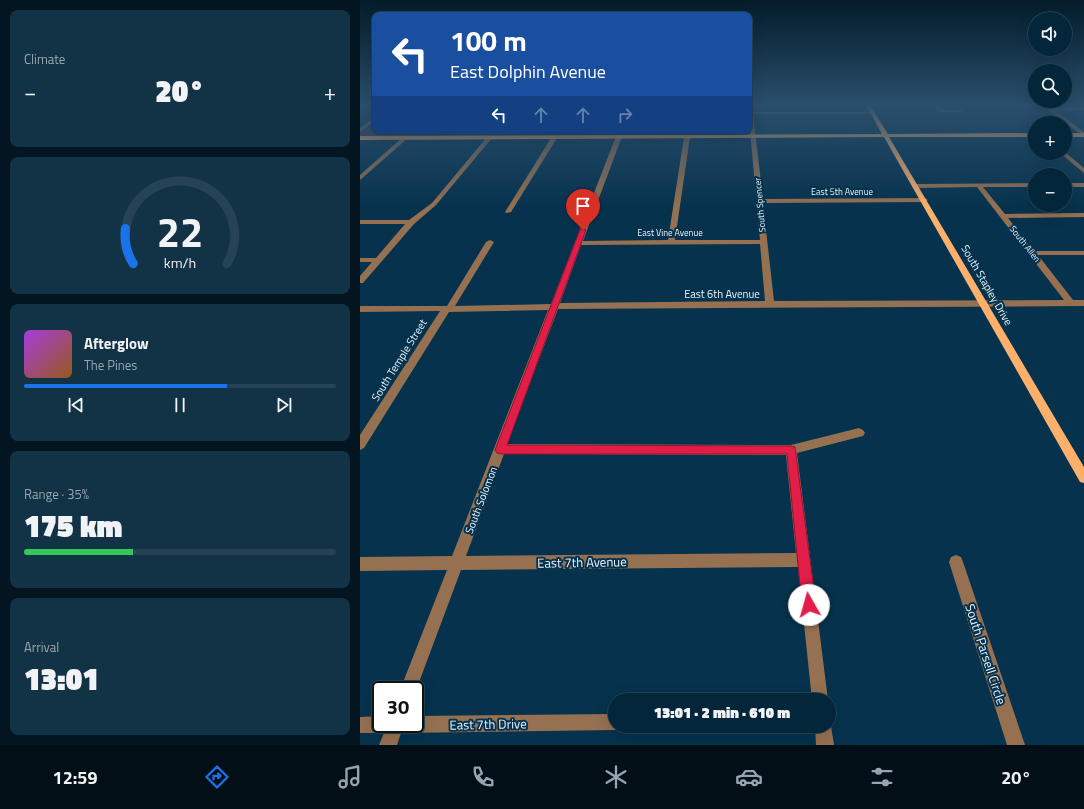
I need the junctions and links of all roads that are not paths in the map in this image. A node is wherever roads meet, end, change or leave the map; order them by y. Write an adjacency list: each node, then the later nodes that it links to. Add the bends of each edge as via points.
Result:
1 (403, 140): 12 (street)
2 (488, 140): 24 (street, via 434,204)
3 (553, 140): 20 (street)
4 (618, 140): 27 (street, South Solomon)
5 (687, 140): 28 (street)
6 (753, 140): 19 (street, South Spencer)
7 (889, 140): 16 (main road, South Stapley Drive)
8 (1072, 159): 9 (street)
9 (1084, 159)
10 (1071, 160): 11 (street)
11 (1084, 171)
12 (360, 178)
13 (1028, 185): 17 (street)
14 (1072, 185): 15 (street)
15 (1084, 185)
16 (916, 186): 17 (street); 18 (main road, South Stapley Drive)
17 (979, 186): 22 (street, South Allen)
18 (925, 200): 19 (street, East 5th Avenue); 35 (main road, South Stapley Drive)
19 (760, 201): 26 (street, South Spencer)
20 (508, 212)
21 (1084, 215): 22 (street)
22 (1003, 216): 29 (street, South Allen)
23 (360, 222): 24 (street)
24 (411, 222): 32 (street)
25 (490, 242): 39 (street, South Temple Street)
26 (763, 242): 28 (street, East Vine Avenue); 34 (street, South Spencer)
27 (578, 243): 28 (street, East Vine Avenue); 37 (street, South Solomon)
28 (671, 243)
29 (1032, 253): 30 (street); 36 (street, South Allen)
30 (1084, 253)
31 (360, 260): 32 (street)
32 (378, 260): 33 (street)
33 (360, 281)
34 (770, 304): 35 (street, East 6th Avenue); 37 (street, East 6th Avenue)
35 (984, 304): 36 (street, East 6th Avenue); 44 (main road, South Stapley Drive)
36 (1080, 304)
37 (554, 307): 39 (street, East 6th Avenue); 42 (street, South Solomon)
38 (360, 309): 39 (street, East 6th Avenue)
39 (447, 309): 41 (street, South Temple Street)
40 (859, 433): 43 (street)
41 (360, 445)
42 (501, 450): 43 (street); 47 (street, South Solomon)
43 (791, 450): 45 (street)
44 (1084, 478)
45 (804, 560): 47 (street, East 7th Avenue); 50 (street)
46 (956, 562): 59 (street, South Parsell Circle)
47 (456, 563): 48 (street, East 7th Avenue); 49 (street, South Solomon)
48 (360, 564)
49 (411, 681)
50 (819, 693)
51 (608, 722): 52 (street, East 7th Drive)
52 (424, 725)
53 (360, 726): 54 (street, East 7th Drive)
54 (372, 726)
55 (392, 733): 57 (street)
56 (824, 733): 58 (street)
57 (388, 745)
58 (825, 745)
59 (1016, 745)

